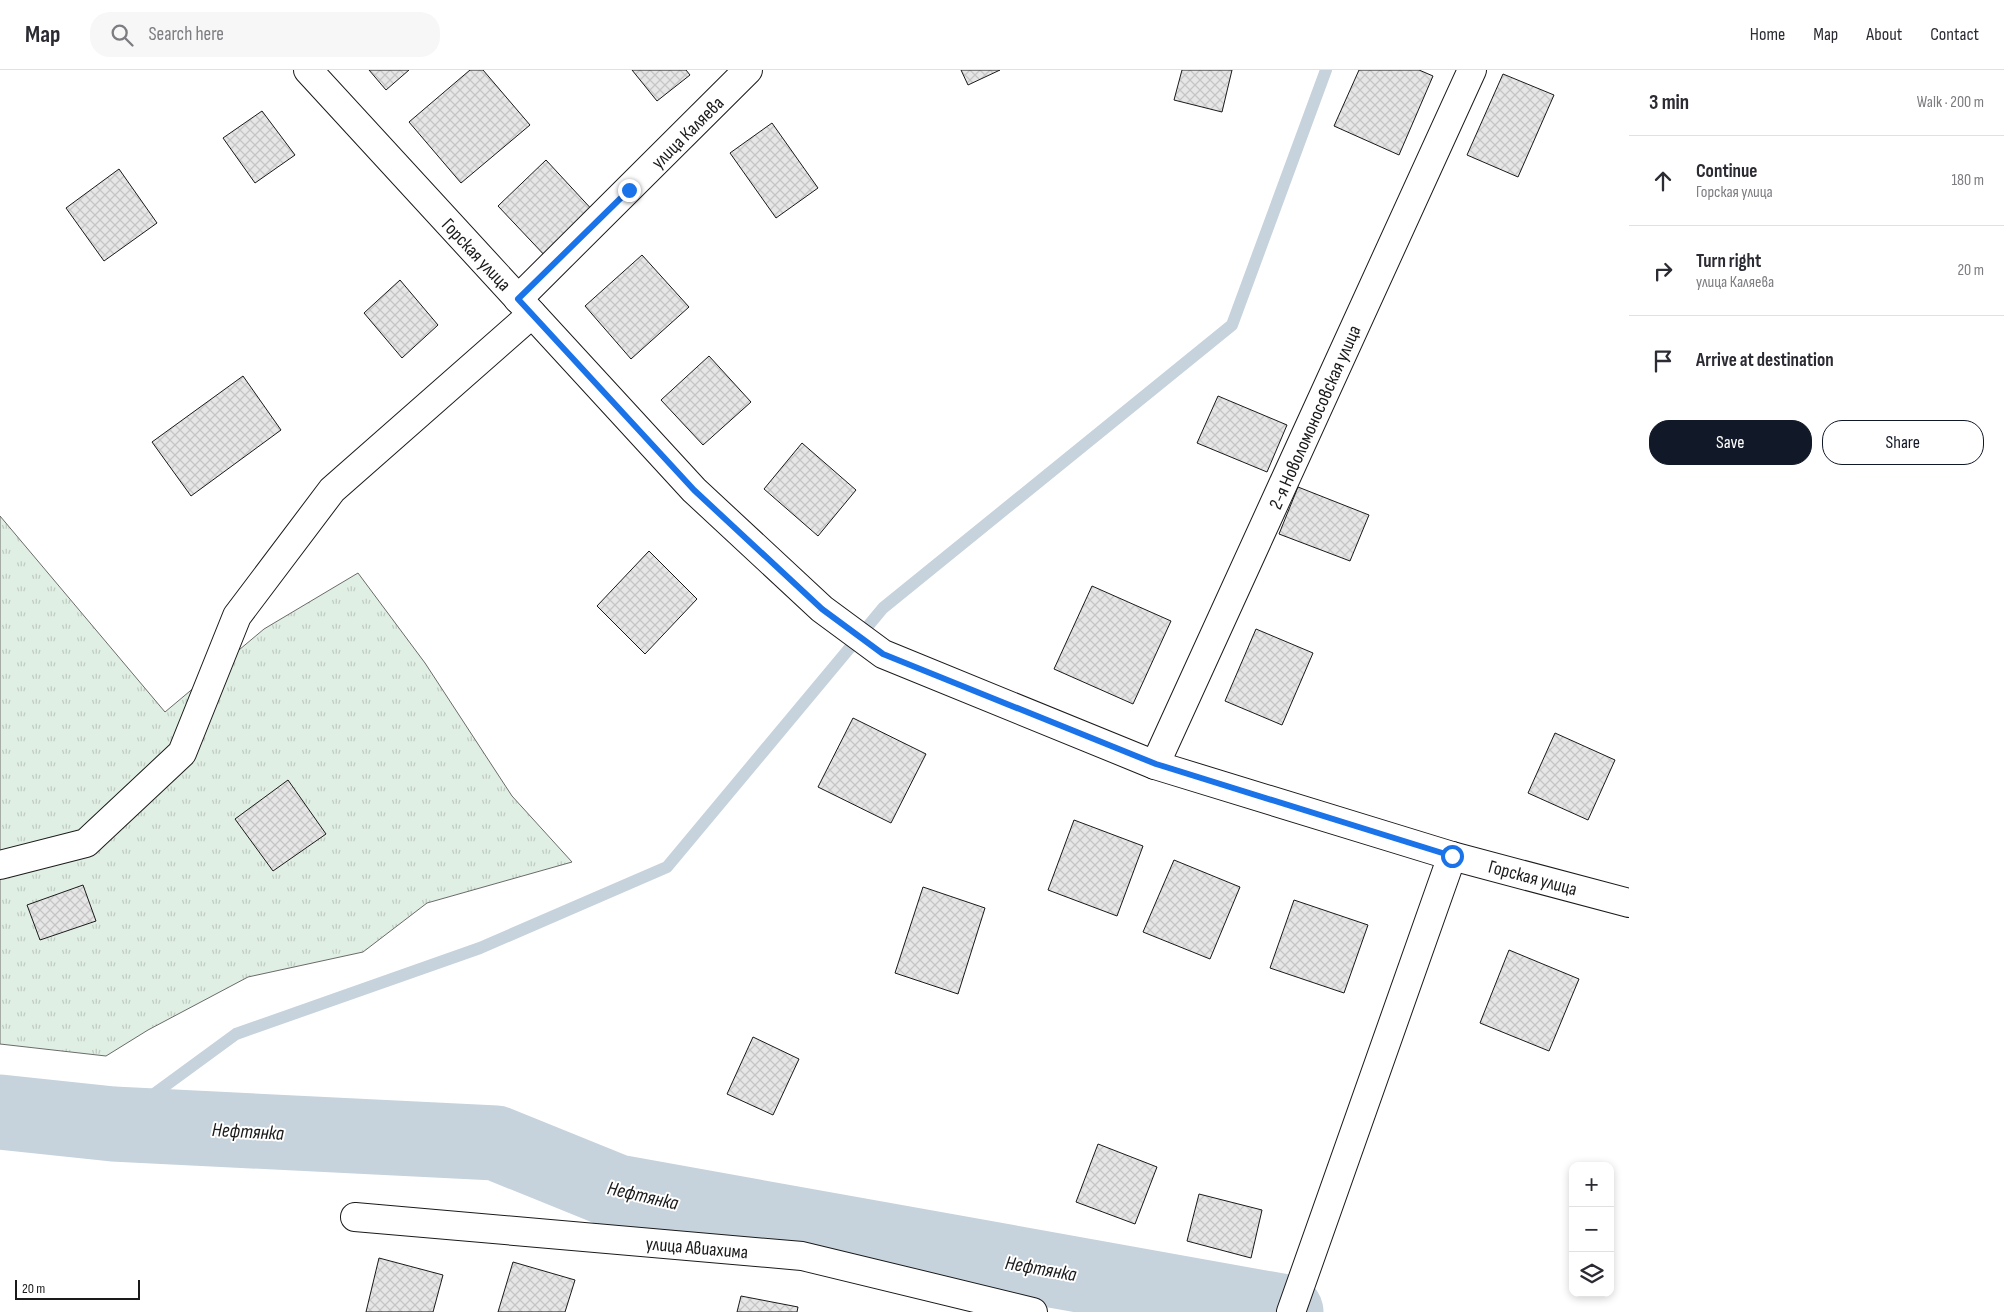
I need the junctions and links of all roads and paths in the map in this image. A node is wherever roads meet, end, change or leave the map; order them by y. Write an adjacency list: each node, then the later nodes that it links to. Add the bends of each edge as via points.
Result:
1 (308, 70): 4 (street, Горская улица)
2 (748, 70): 4 (street, улица Каляева)
3 (1472, 70): 5 (street, 2-я Новоломоносовская улица)
4 (525, 307): 5 (street, Горская улица, via 694,490 822,609 883,654); 7 (street, улица Каляева, via 332,490 237,616 182,753 86,843)
5 (1156, 764): 6 (street, Горская улица)
6 (1452, 856): 8 (street, Горская улица); 11 (street)
7 (0, 865)
8 (1629, 903)
9 (355, 1217): 10 (street, улица Авиахима, via 802,1256)
10 (1033, 1312)
11 (1291, 1312)

